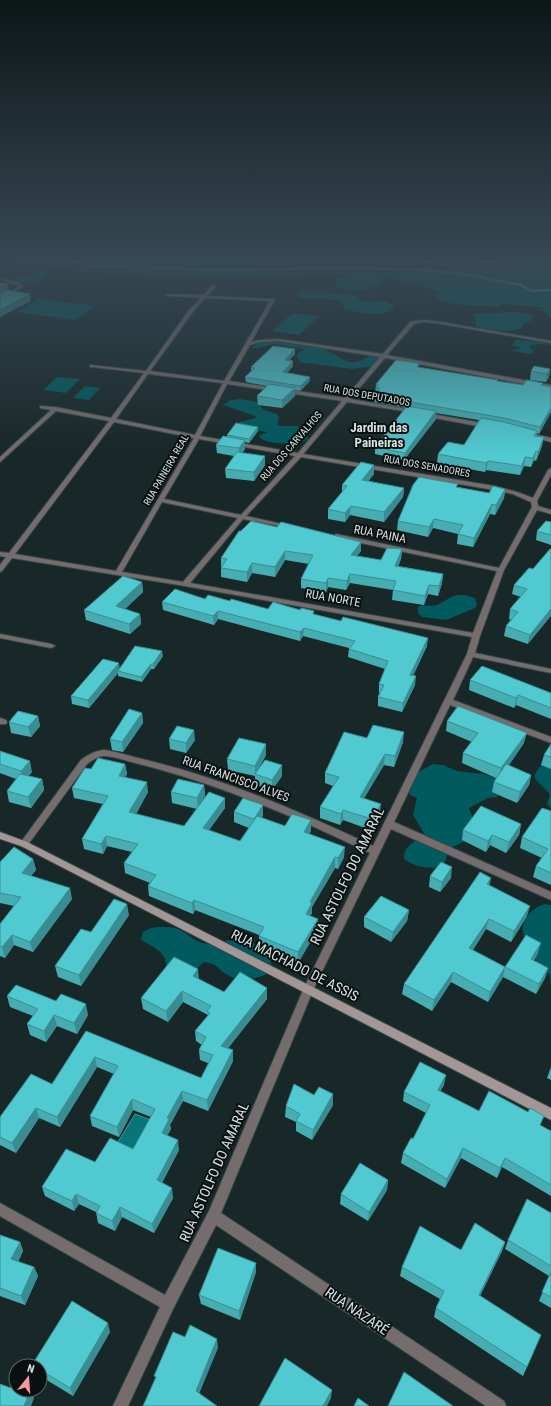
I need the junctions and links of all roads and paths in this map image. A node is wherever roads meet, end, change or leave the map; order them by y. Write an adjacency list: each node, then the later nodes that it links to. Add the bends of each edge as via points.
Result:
1 (184, 322): 9 (street)
2 (261, 322): 6 (street, RUA PAINEIRA REAL)
3 (419, 322): 7 (street, RUA DOS CARVALHOS, via 412,323)
4 (430, 322): 5 (street, RUA DOS CARVALHOS)
5 (551, 342)
6 (248, 344): 7 (street, via 279,340); 10 (street, RUA PAINEIRA REAL)
7 (384, 356): 11 (street); 12 (street, RUA DOS CARVALHOS)
8 (92, 366): 9 (street, RUA DOS DEPUTADOS)
9 (147, 372): 10 (street, RUA DOS DEPUTADOS); 15 (street)
10 (227, 382): 12 (street, RUA DOS DEPUTADOS); 18 (street, RUA PAINEIRA REAL)
11 (551, 387)
12 (345, 400): 16 (street, RUA DOS DEPUTADOS); 20 (street, RUA DOS CARVALHOS)
13 (42, 407): 14 (street, RUA DOS SENADORES)
14 (55, 409): 15 (street, RUA DOS SENADORES); 21 (street)
15 (113, 420): 18 (street, RUA DOS SENADORES); 30 (street)
16 (497, 428)
17 (526, 433): 19 (street)
18 (197, 437): 20 (street, RUA DOS SENADORES); 23 (street, RUA PAINEIRA REAL)
19 (551, 440)
20 (300, 454): 24 (street, RUA DOS SENADORES, via 494,488 515,493); 26 (street, RUA DOS CARVALHOS)
21 (0, 460)
22 (551, 470): 24 (street, RUA ASTOLFO DO AMARAL)
23 (161, 500): 26 (street); 33 (street, RUA PAINEIRA REAL)
24 (534, 504): 25 (street, RUA DOS SENADORES); 32 (street, RUA ASTOLFO DO AMARAL)
25 (551, 512)
26 (242, 517): 27 (street); 34 (street, RUA DOS CARVALHOS)
27 (296, 528)
28 (326, 534): 32 (street, RUA PAINA)
29 (0, 554): 30 (street)
30 (10, 555): 31 (street); 33 (street)
31 (0, 570)
32 (501, 570): 36 (street, RUA ASTOLFO DO AMARAL)
33 (118, 573): 34 (street)
34 (185, 584): 36 (street, RUA NORTE)
35 (0, 636): 37 (street)
36 (476, 636): 38 (street, RUA ASTOLFO DO AMARAL)
37 (51, 646)
38 (471, 654): 39 (street); 40 (street, RUA ASTOLFO DO AMARAL)
39 (551, 671)
40 (448, 701): 41 (street); 42 (street, RUA ASTOLFO DO AMARAL)
41 (551, 740)
42 (389, 824): 45 (street, RUA ASTOLFO DO AMARAL); 46 (street)
43 (0, 835): 44 (street, RUA MACHADO DE ASSIS)
44 (24, 844): 45 (street, RUA FRANCISCO ALVES, via 84,762 104,753 205,780 318,824); 47 (street, RUA MACHADO DE ASSIS)
45 (376, 851): 47 (street, RUA ASTOLFO DO AMARAL)
46 (551, 896)
47 (309, 988): 48 (street, RUA MACHADO DE ASSIS); 50 (street, RUA ASTOLFO DO AMARAL)
48 (551, 1114)
49 (0, 1209): 51 (street)
50 (214, 1216): 51 (street, RUA ASTOLFO DO AMARAL); 53 (street, RUA NAZARÉ)
51 (168, 1304): 52 (street, RUA ASTOLFO DO AMARAL)
52 (120, 1406)
53 (499, 1406)

